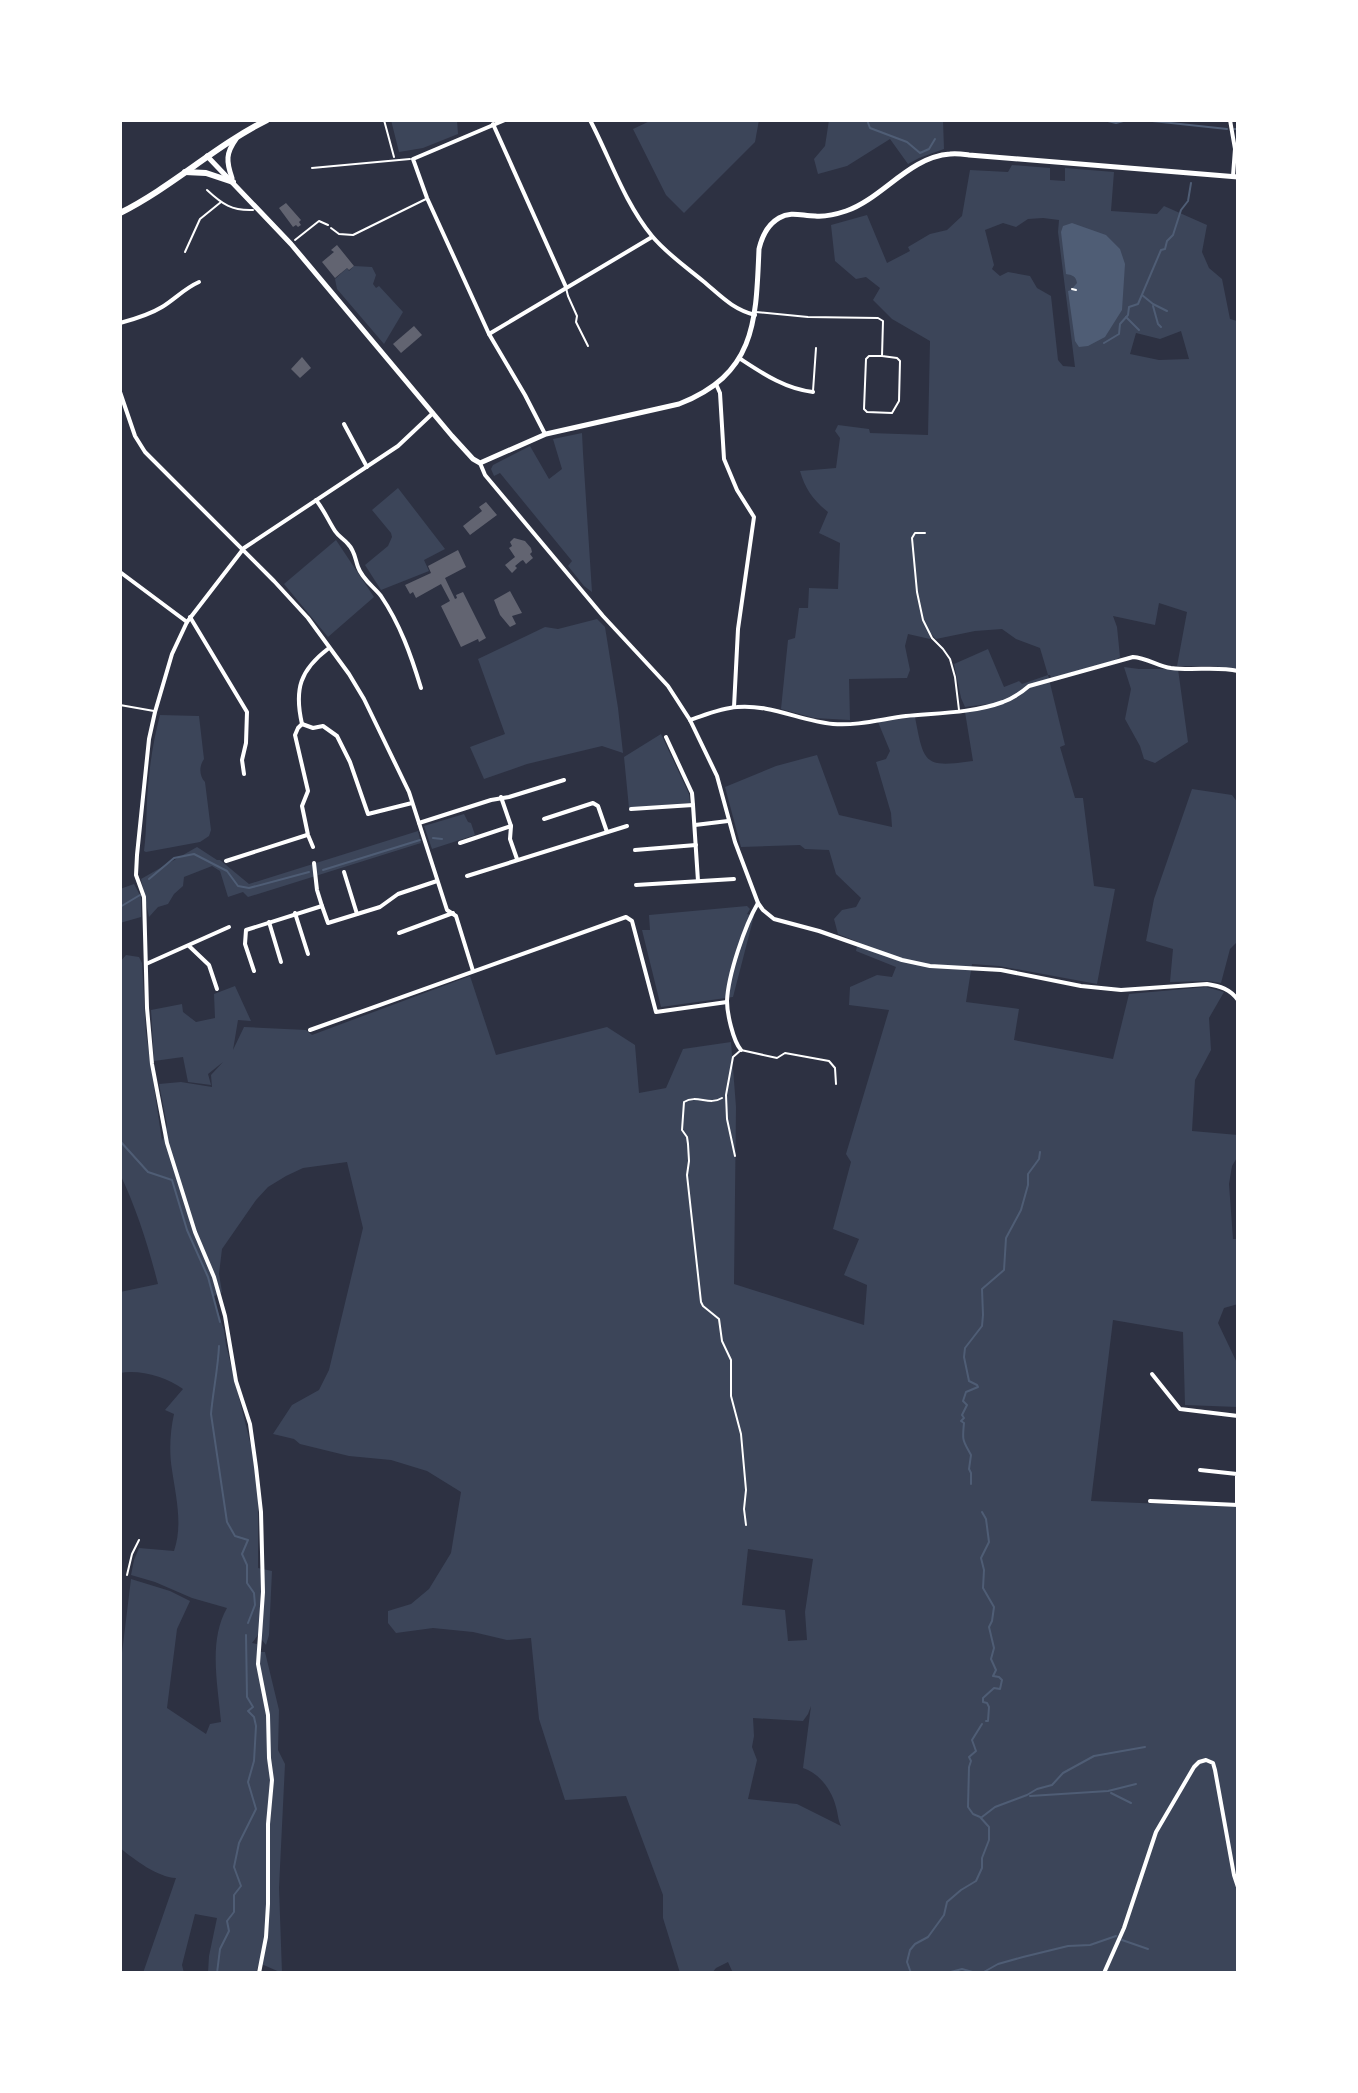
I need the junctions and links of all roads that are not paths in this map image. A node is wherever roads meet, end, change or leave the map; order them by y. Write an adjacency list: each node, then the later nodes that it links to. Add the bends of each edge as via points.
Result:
1 (266, 120): 7 (main road)
2 (384, 120): 9 (lane)
3 (505, 120): 6 (street)
4 (590, 120): 21 (street)
5 (1230, 120): 13 (street)
6 (493, 124): 10 (street); 24 (street)
7 (238, 136): 8 (main road); 14 (street, via 227,152)
8 (207, 156): 12 (main road); 14 (street)
9 (395, 159): 10 (lane); 11 (lane)
10 (413, 159): 16 (street)
11 (312, 168)
12 (185, 172): 14 (main road); 19 (main road)
13 (1235, 177): 25 (street, via 939,156 849,210 817,217 790,214 769,225 759,249)
14 (233, 182): 18 (street)
15 (207, 190): 17 (lane)
16 (427, 198): 20 (lane, via 353,235); 27 (street)
17 (221, 202): 18 (lane, via 233,209); 22 (lane, via 200,219)
18 (259, 209): 35 (street)
19 (120, 213)
20 (331, 228)
21 (653, 237): 24 (street); 25 (street, via 737,310)
22 (185, 252)
23 (199, 282): 26 (street, via 153,312)
24 (566, 287): 27 (street); 28 (lane)
25 (755, 314): 30 (lane, via 878,318 883,321); 31 (street)
26 (120, 323)
27 (489, 334): 37 (street)
28 (588, 346)
29 (816, 348): 34 (lane)
30 (882, 356): 30 (lane, via 900,361 899,401 892,413 867,412 866,359)
31 (739, 358): 32 (street); 34 (street, via 779,382)
32 (719, 382): 37 (street, via 679,404); 49 (street, via 724,459 754,517 738,629)
33 (120, 392): 42 (street, via 145,452)
34 (813, 392)
35 (433, 413): 38 (street); 39 (street)
36 (344, 424): 39 (street)
37 (546, 434): 38 (street)
38 (480, 463): 52 (street, via 611,626 668,686)
39 (367, 467): 40 (street)
40 (316, 500): 42 (street); 47 (street, via 400,629)
41 (925, 533): 50 (lane, via 912,538 917,592 927,631 950,659)
42 (244, 548): 44 (street); 45 (street)
43 (120, 572): 44 (street)
44 (188, 620): 51 (street); 55 (street, via 247,712)
45 (329, 647): 53 (street, via 302,677); 58 (street, via 364,699)
46 (1238, 671): 50 (street, via 1170,668 1133,657 1029,686 1001,703)
47 (421, 688)
48 (120, 705): 51 (lane)
49 (734, 707): 50 (street, via 836,724); 52 (street)
50 (959, 711)
51 (155, 712): 93 (street, via 136,875 144,897)
52 (690, 720): 62 (street, via 717,776)
53 (302, 724): 58 (street, via 323,726 335,734 368,814); 68 (street, via 295,735 308,791 302,806)
54 (666, 737): 59 (street)
55 (244, 774)
56 (564, 780): 57 (street)
57 (501, 797): 63 (street); 65 (street)
58 (412, 803): 63 (street)
59 (693, 805): 60 (street); 64 (street)
60 (631, 809)
61 (544, 819): 67 (street, via 593,803)
62 (729, 821): 64 (street); 82 (street)
63 (419, 823): 79 (street)
64 (695, 825): 70 (street)
65 (511, 826): 69 (street); 73 (street)
66 (627, 826): 67 (street)
67 (607, 832): 73 (street)
68 (308, 835): 71 (street); 74 (street)
69 (460, 843)
70 (696, 845): 72 (street); 80 (street)
71 (313, 847)
72 (635, 850)
73 (517, 859): 77 (street)
74 (226, 861)
75 (314, 863): 83 (street)
76 (344, 872): 86 (street)
77 (467, 876)
78 (734, 879): 80 (street)
79 (438, 881): 85 (street, via 447,910); 86 (street)
80 (698, 881): 81 (street)
81 (636, 885)
82 (758, 903): 97 (street, via 774,919 930,966 1001,970 1118,990 1217,985); 98 (street, via 749,918)
83 (322, 906): 84 (street); 86 (street, via 328,923)
84 (295, 913): 87 (street); 91 (street)
85 (453, 913): 89 (street); 95 (street)
86 (357, 914)
87 (269, 922): 92 (street); 94 (street, via 246,930)
88 (229, 927): 90 (street)
89 (399, 933)
90 (189, 946): 93 (street); 96 (street, via 209,965)
91 (308, 954)
92 (281, 962)
93 (146, 964): 109 (street, via 152,1064 167,1143 225,1316 256,1467 263,1592 258,1664 272,1780 266,1937)
94 (254, 971)
95 (473, 971): 98 (street, via 626,917 632,921 656,1012); 99 (street)
96 (217, 989)
97 (1238, 1000)
98 (727, 1002): 100 (street)
99 (310, 1030)
100 (741, 1050): 101 (lane, via 829,1061); 102 (lane, via 733,1057 726,1095)
101 (836, 1084)
102 (735, 1156)
103 (1152, 1374): 104 (street, via 1180,1409)
104 (1238, 1416)
105 (1200, 1470): 107 (street, via 1237,1474)
106 (1150, 1501): 107 (street)
107 (1238, 1504)
108 (1238, 1887): 110 (street, via 1215,1770 1206,1760 1194,1767 1156,1832)
109 (259, 1973)
110 (1104, 1973)

